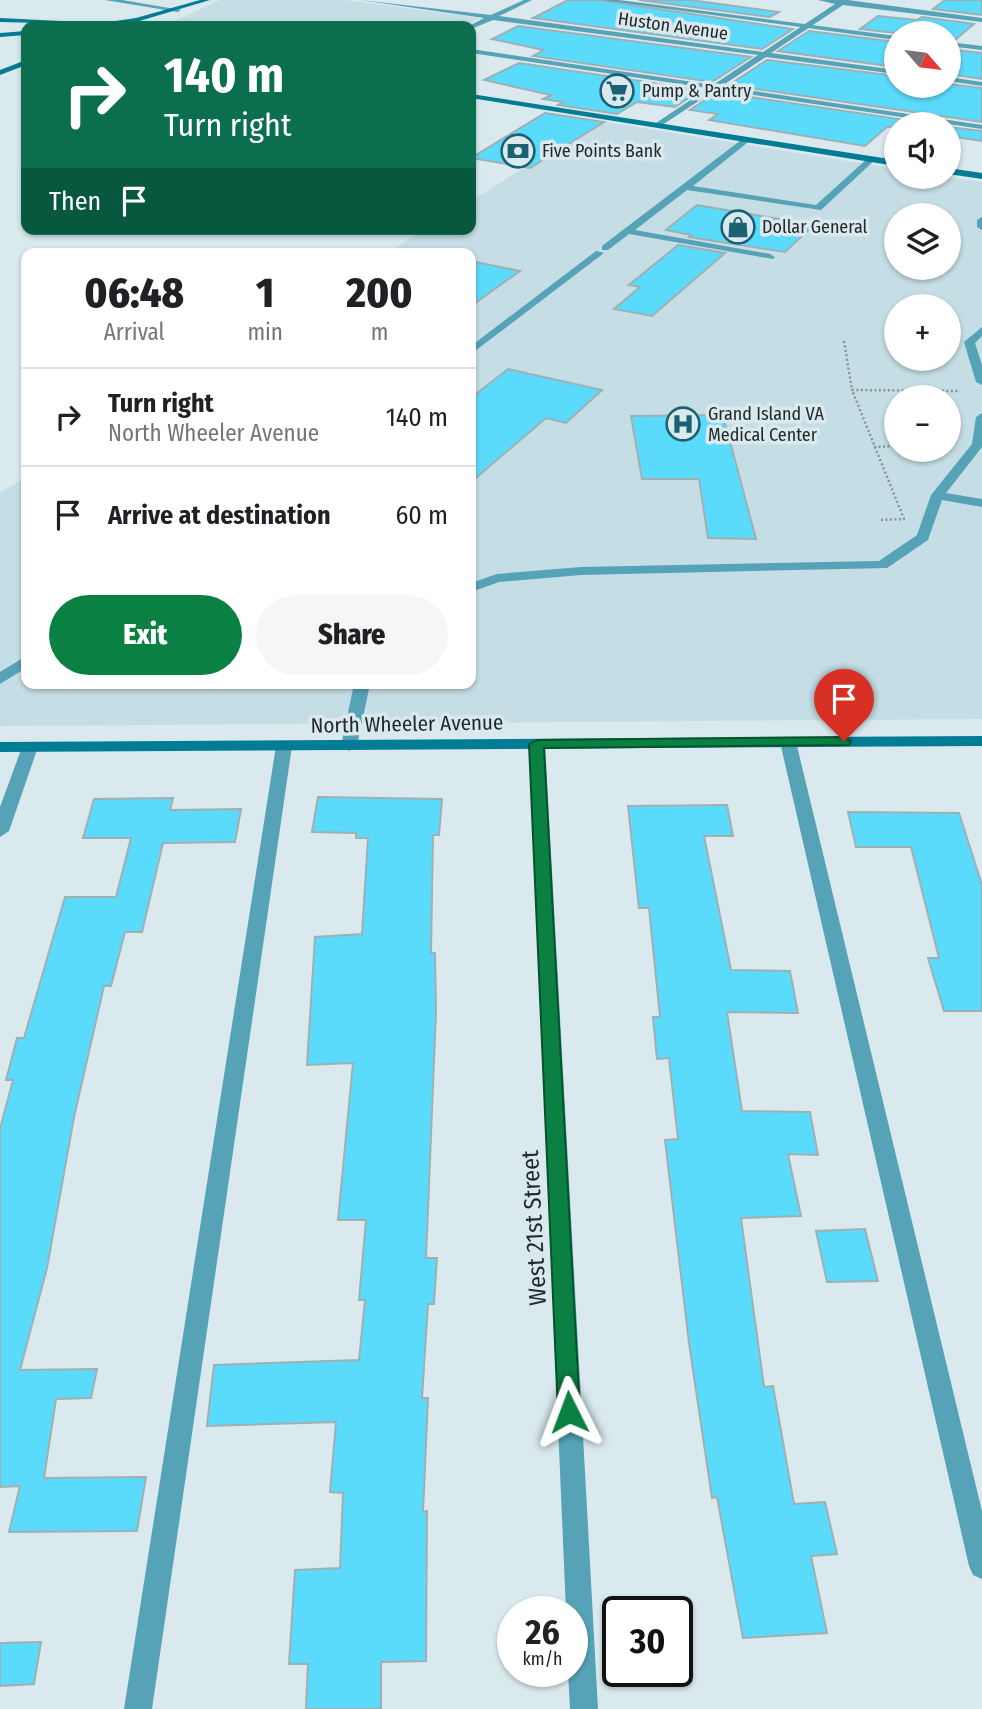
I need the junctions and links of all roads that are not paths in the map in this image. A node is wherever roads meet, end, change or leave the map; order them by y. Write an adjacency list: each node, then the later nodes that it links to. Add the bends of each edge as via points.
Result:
1 (108, 0): 10 (street)
2 (207, 0): 10 (street)
3 (363, 0): 11 (street, Huston Avenue)
4 (529, 0): 11 (street)
5 (604, 0): 19 (street)
6 (821, 0): 8 (street)
7 (895, 0): 9 (street)
8 (843, 1): 12 (street); 19 (street)
9 (970, 9)
10 (178, 10): 14 (street); 15 (street)
11 (492, 18): 18 (street); 27 (street, Huston Avenue)
12 (982, 20)
13 (0, 21): 16 (street); 17 (street)
14 (115, 21)
15 (151, 21)
16 (21, 22)
17 (21, 25)
18 (476, 25)
19 (806, 26): 21 (street); 27 (street)
20 (21, 34): 22 (street)
21 (884, 36)
22 (0, 37): 23 (street)
23 (21, 39)
24 (961, 46): 25 (street)
25 (982, 48)
26 (476, 52): 33 (street)
27 (764, 54): 29 (street, Huston Avenue); 33 (street)
28 (21, 64): 30 (street)
29 (884, 70)
30 (0, 73)
31 (961, 81): 32 (street)
32 (982, 84)
33 (715, 87): 35 (street); 36 (street)
34 (476, 97): 35 (street)
35 (659, 125): 37 (street)
36 (982, 127)
37 (748, 139): 38 (street); 42 (street)
38 (872, 159): 39 (street); 42 (street, via 818,208)
39 (884, 161)
40 (961, 173): 41 (street)
41 (982, 176)
42 (685, 187): 45 (street)
43 (982, 220): 44 (street)
44 (982, 227)
45 (627, 231): 46 (street); 48 (street)
46 (770, 257)
47 (982, 330): 49 (street, via 969,342)
48 (476, 347)
49 (982, 382)
50 (982, 417): 51 (street, via 978,444)
51 (937, 495): 52 (street); 53 (street, via 923,537 882,565 581,571 497,578)
52 (982, 503)
53 (476, 586)
54 (21, 664): 55 (street)
55 (0, 679)
56 (361, 689): 61 (street)
57 (982, 741): 58 (street, North Wheeler Avenue)
58 (788, 742): 59 (street, North Wheeler Avenue); 65 (street)
59 (537, 744): 61 (street, North Wheeler Avenue); 67 (street, West 21st Street)
60 (284, 746): 61 (street, North Wheeler Avenue); 63 (street, North Wheeler Avenue); 66 (street)
61 (349, 746)
62 (0, 747): 63 (street, North Wheeler Avenue)
63 (30, 747): 64 (street)
64 (0, 831)
65 (982, 1566)
66 (138, 1709)
67 (584, 1709)

